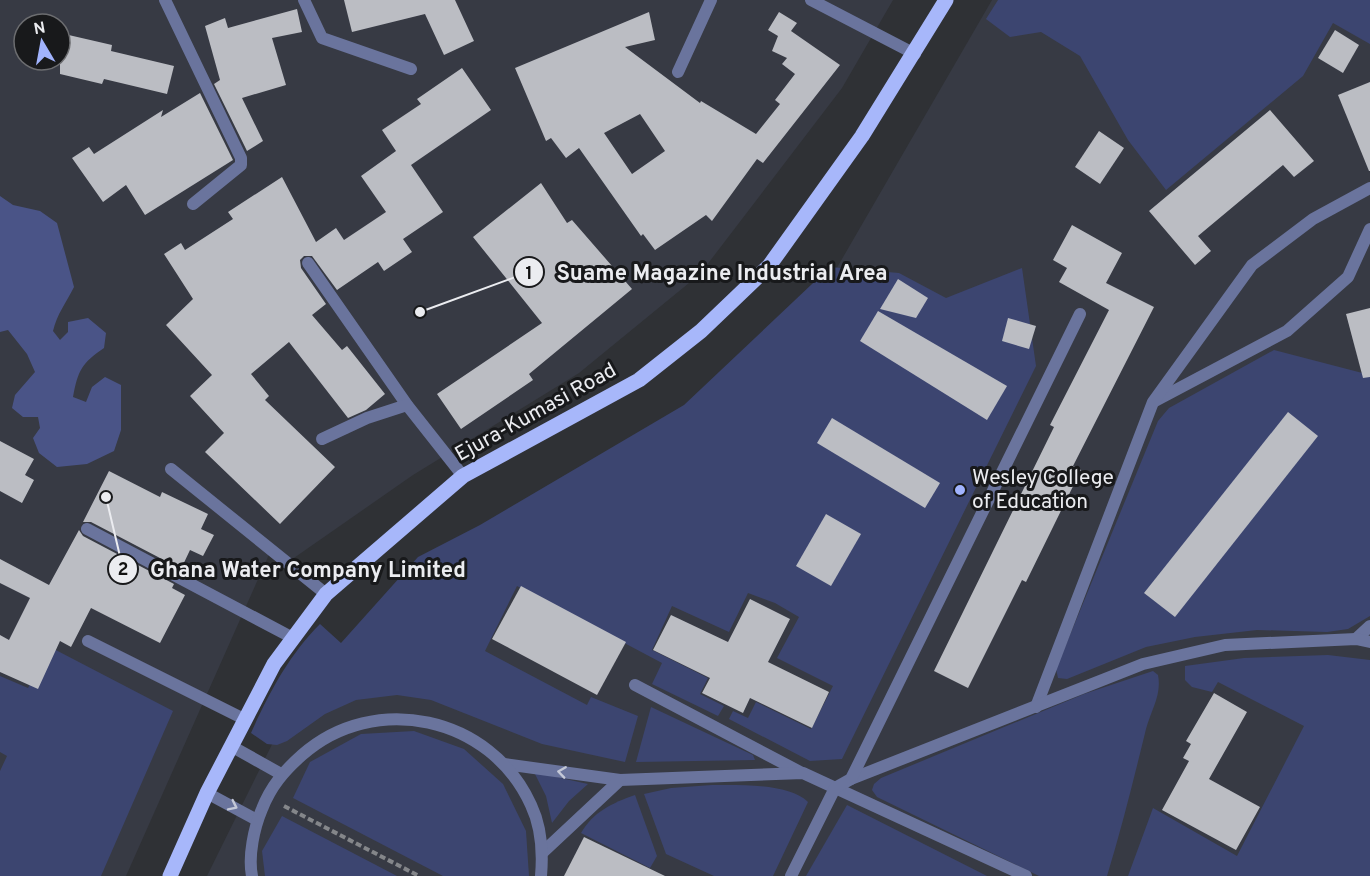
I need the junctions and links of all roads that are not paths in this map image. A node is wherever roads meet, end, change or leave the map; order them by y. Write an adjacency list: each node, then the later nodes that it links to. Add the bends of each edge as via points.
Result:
1 (164, 0): 2 (lane); 11 (lane, via 242,158 241,165)
2 (173, 0)
3 (304, 0): 8 (lane, via 322,38)
4 (711, 0): 9 (lane)
5 (811, 0): 7 (lane)
6 (946, 0): 7 (main road, Ejura-Kumasi Road)
7 (915, 54): 19 (main road, Ejura-Kumasi Road, via 769,266 701,331 639,381)
8 (411, 69)
9 (678, 72)
10 (1370, 188): 15 (lane, via 1313,219 1252,265)
11 (193, 204)
12 (1370, 229): 15 (lane, via 1348,277 1287,331)
13 (308, 263): 16 (lane)
14 (1080, 314): 34 (lane)
15 (1153, 402): 28 (lane)
16 (407, 405): 17 (lane); 19 (lane)
17 (322, 439)
18 (171, 469): 21 (lane)
19 (463, 476): 21 (main road, Ejura-Kumasi Road)
20 (87, 529): 23 (lane)
21 (326, 594): 23 (main road, Ejura-Kumasi Road)
22 (1370, 626): 24 (lane)
23 (293, 639): 29 (main road, Ejura-Kumasi Road, via 274,664)
24 (1356, 639): 26 (lane); 28 (lane, via 1225,645 1143,664)
25 (88, 641): 29 (lane)
26 (1370, 642)
27 (634, 685): 32 (lane)
28 (1036, 707): 34 (lane)
29 (246, 720): 30 (main road, Ejura-Kumasi Road)
30 (231, 746): 33 (lane); 37 (main road, Ejura-Kumasi Road)
31 (504, 764): 33 (lane, via 464,734 416,719 366,721 319,740); 35 (lane, one-way to 31); 39 (lane, via 531,805)
32 (803, 773): 35 (lane); 36 (lane)
33 (281, 774): 38 (lane)
34 (851, 779): 36 (lane)
35 (620, 780): 39 (lane)
36 (835, 788): 43 (lane); 44 (lane)
37 (207, 793): 38 (lane, one-way to 38); 40 (main road, Ejura-Kumasi Road)
38 (257, 820): 41 (lane)
39 (543, 852): 42 (lane)
40 (170, 876)
41 (252, 876)
42 (541, 876)
43 (791, 876)
44 (1026, 876)

